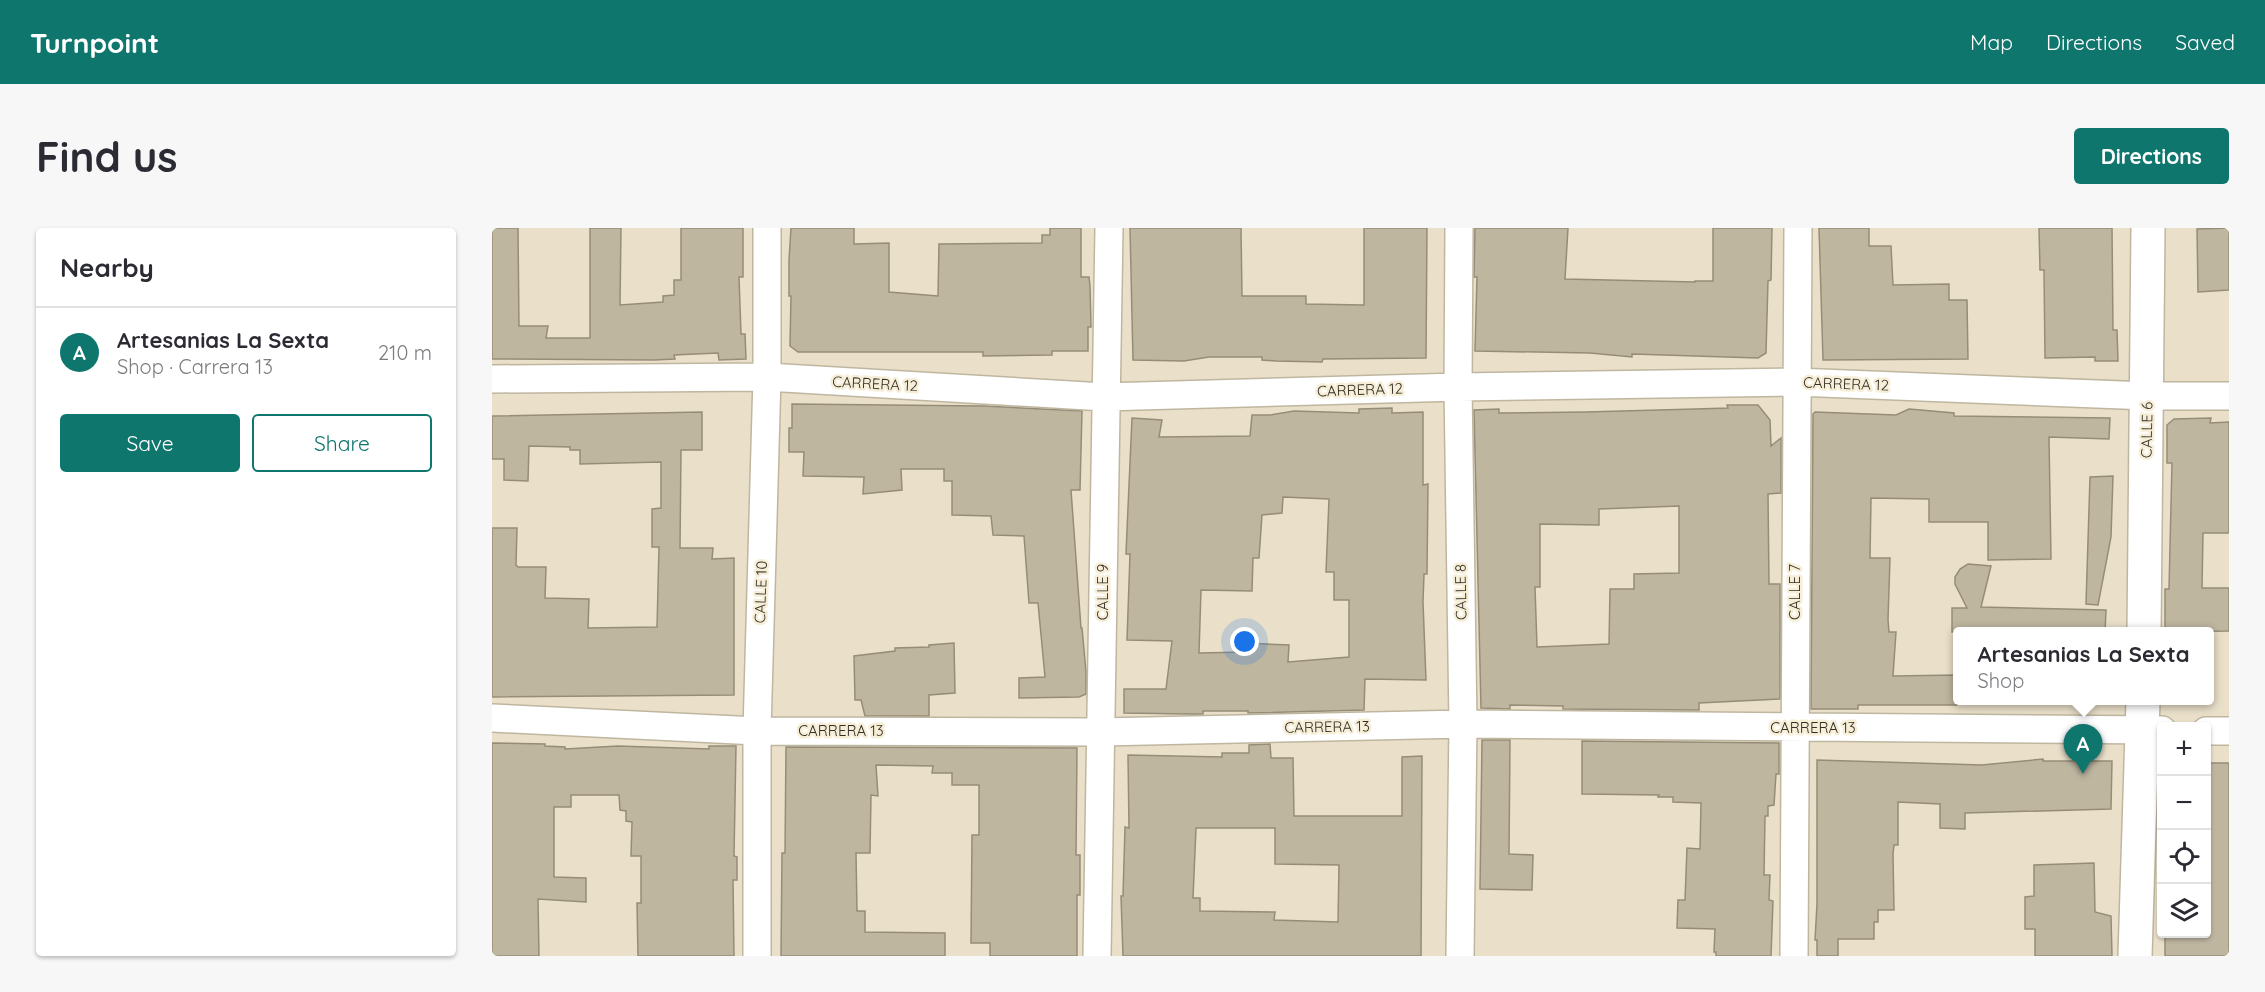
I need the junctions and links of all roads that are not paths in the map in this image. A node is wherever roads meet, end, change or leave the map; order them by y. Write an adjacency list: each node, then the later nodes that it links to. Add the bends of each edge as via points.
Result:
1 (767, 228): 6 (street, CALLE 10)
2 (1108, 228): 12 (street, CALLE 9)
3 (1459, 228): 9 (street, CALLE 8)
4 (1798, 228): 8 (street, CALLE 7)
5 (2148, 228): 10 (street, CALLE 6)
6 (767, 377): 7 (street, CARRERA 12); 12 (street, CARRERA 12); 18 (street, CALLE 10)
7 (492, 379)
8 (1796, 382): 9 (street, CARRERA 12); 10 (street, CARRERA 12); 17 (street, CALLE 7)
9 (1458, 387): 12 (street, CARRERA 12); 16 (street, CALLE 8)
10 (2148, 396): 11 (street, CARRERA 12); 13 (street, CALLE 6)
11 (2229, 396)
12 (1104, 397): 21 (street, CALLE 9)
13 (2144, 627)
14 (492, 718): 18 (street, CARRERA 13)
15 (2149, 720): 17 (street, CARRERA 13); 26 (street)
16 (1463, 724): 17 (street, CARRERA 13); 21 (street, CARRERA 13); 24 (street, CALLE 8)
17 (1794, 728): 25 (street, CALLE 7)
18 (757, 731): 21 (street, CARRERA 13); 22 (street, CALLE 10)
19 (2211, 731): 20 (street)
20 (2229, 731)
21 (1102, 732): 23 (street, CALLE 9)
22 (757, 956)
23 (1097, 956)
24 (1460, 956)
25 (1794, 956)
26 (2135, 956)

